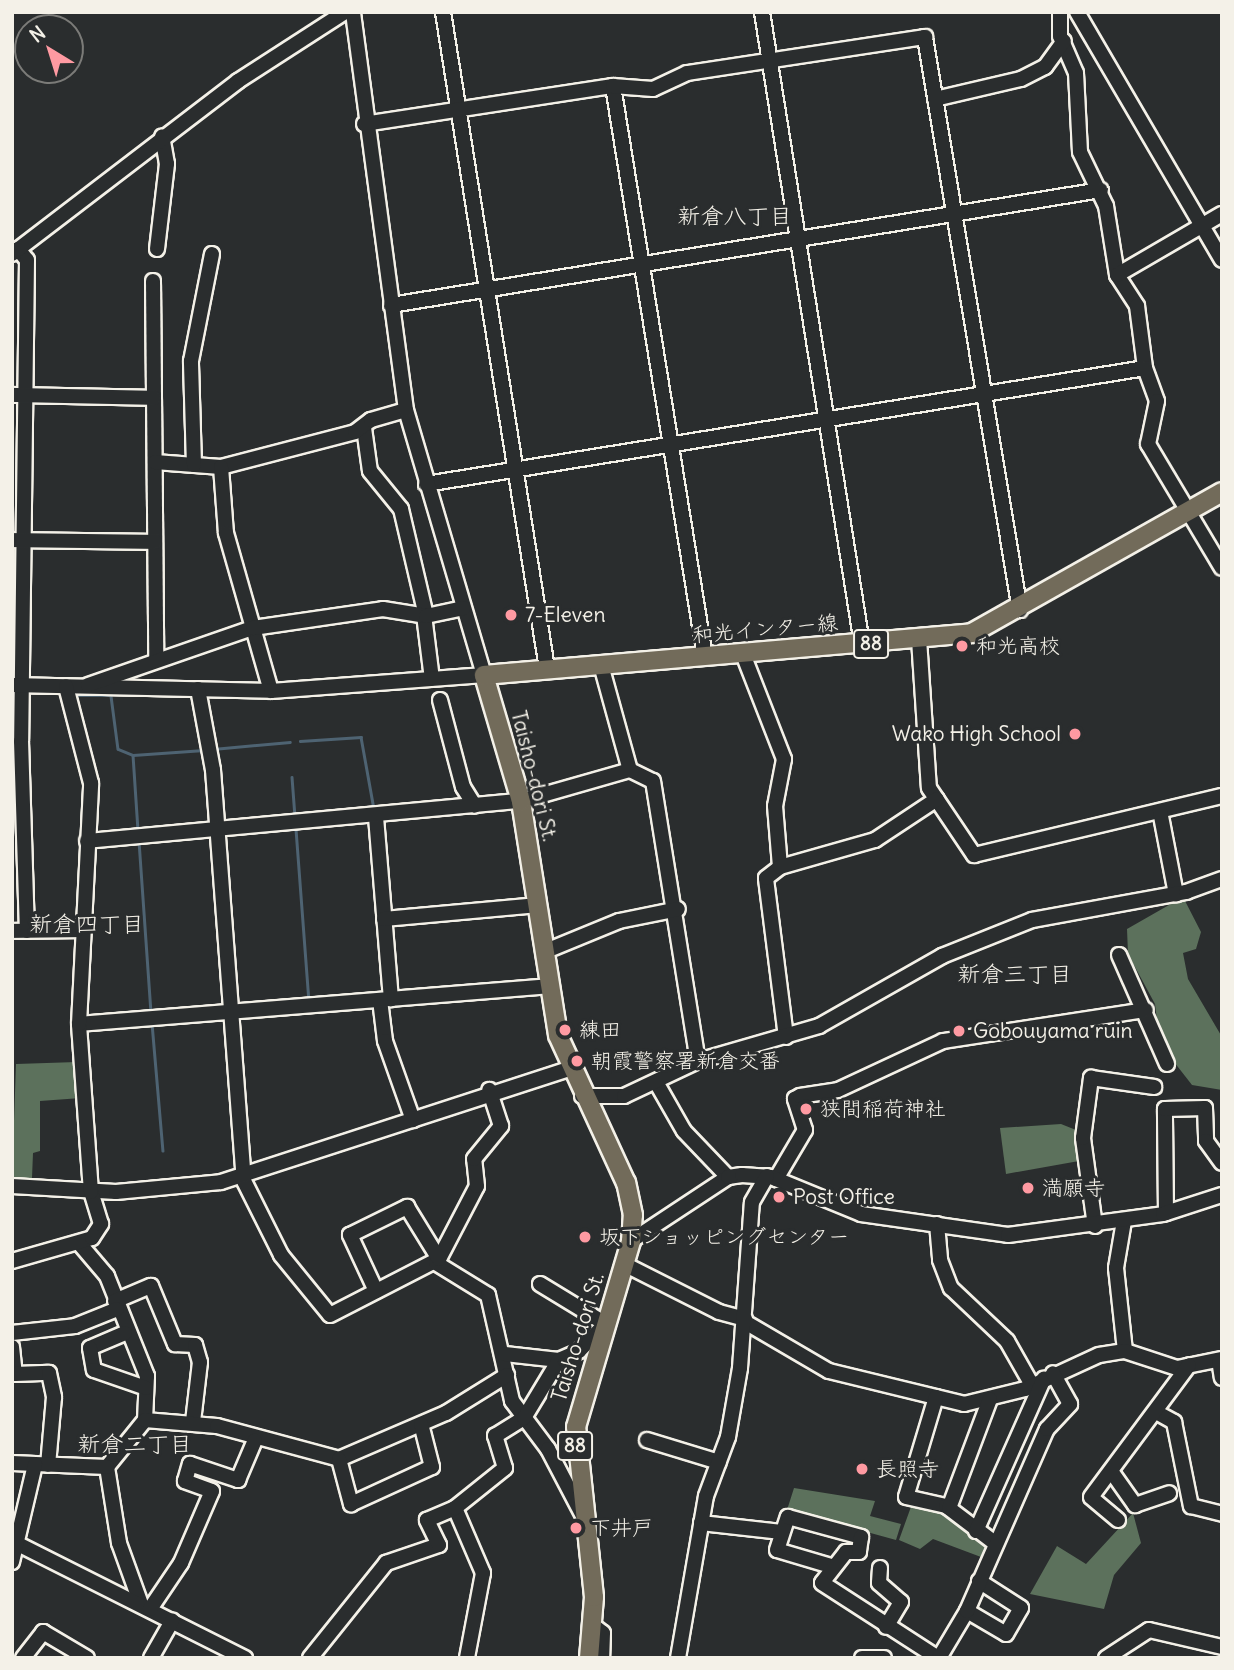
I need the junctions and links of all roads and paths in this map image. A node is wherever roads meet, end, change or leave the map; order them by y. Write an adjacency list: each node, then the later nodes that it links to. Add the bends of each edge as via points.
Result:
1 (345, 12): 13 (street)
2 (353, 12): 12 (street)
3 (443, 12): 11 (street)
4 (762, 12): 8 (street)
5 (1060, 12): 7 (street)
6 (1077, 12): 17 (street)
7 (1064, 41): 10 (street, via 1045,67 1021,79); 14 (street, via 1076,73 1080,152)
8 (769, 60): 9 (street, via 687,73 670,86); 10 (street, via 925,37); 18 (street)
9 (613, 86): 11 (street); 23 (street)
10 (935, 99): 16 (street)
11 (459, 111): 12 (street); 26 (street)
12 (364, 124): 27 (street)
13 (162, 136): 19 (street, via 167,164); 20 (street)
14 (1101, 190): 16 (street); 24 (street)
15 (1222, 214): 17 (street)
16 (954, 215): 18 (street); 29 (street)
17 (1202, 226): 22 (street); 24 (street)
18 (798, 240): 23 (street); 33 (street)
19 (157, 249)
20 (15, 252): 30 (street, via 27,260)
21 (212, 254): 37 (street, via 191,361)
22 (1222, 260)
23 (643, 264): 26 (street); 35 (street)
24 (1117, 275): 28 (street, via 1137,306)
25 (153, 281): 31 (street)
26 (487, 288): 27 (street); 39 (street)
27 (391, 305): 32 (street)
28 (1145, 368): 29 (street); 42 (street, via 1157,401 1147,444)
29 (982, 394): 33 (street); 47 (street)
30 (18, 395): 31 (street); 43 (street)
31 (154, 398): 36 (street)
32 (406, 411): 34 (street, via 371,420); 40 (street)
33 (827, 419): 35 (street); 51 (street)
34 (364, 428): 38 (street); 48 (street, via 370,471 401,509)
35 (672, 443): 39 (street); 53 (street)
36 (155, 462): 37 (street); 44 (street)
37 (194, 465): 38 (street)
38 (221, 467): 49 (street, via 226,533)
39 (516, 468): 40 (street); 56 (street)
40 (426, 484): 46 (street)
41 (1222, 492): 42 (main road, 和光インター線 / 88)
42 (1188, 511): 45 (street); 47 (main road, 和光インター線 / 88)
43 (17, 540): 44 (street); 59 (street)
44 (155, 542): 54 (street)
45 (1222, 568)
46 (463, 608): 48 (street); 57 (street)
47 (1020, 610): 50 (main road, 和光インター線 / 88, via 972,633)
48 (425, 616): 49 (street, via 383,609); 58 (street)
49 (253, 628): 54 (street); 63 (street)
50 (919, 639): 51 (main road, 和光インター線 / 88); 70 (street, via 929,788)
51 (862, 644): 52 (main road, 和光インター線 / 88)
52 (743, 654): 53 (main road, 和光インター線 / 88); 77 (street, via 785,768 775,806)
53 (705, 657): 55 (main road, 和光インター線 / 88)
54 (156, 659): 61 (street)
55 (601, 665): 56 (main road, 和光インター線 / 88); 67 (street)
56 (547, 669): 57 (main road, 和光インター線 / 88)
57 (484, 675): 58 (street); 71 (main road, Taisho-dori St. / 88)
58 (432, 679): 63 (street)
59 (15, 686): 60 (street); 66 (street)
60 (66, 686): 61 (street); 76 (street, via 91,783)
61 (86, 686): 62 (street)
62 (198, 689): 63 (street); 75 (street)
63 (271, 691)
64 (440, 700): 72 (street, via 463,787)
65 (12, 712): 66 (street)
66 (21, 731): 68 (street)
67 (630, 770): 71 (street); 81 (street, via 653,781)
68 (17, 794): 84 (street)
69 (1222, 796): 73 (street)
70 (937, 799): 73 (street, via 974,855); 77 (street, via 875,841)
71 (521, 801): 72 (street); 80 (main road, Taisho-dori St. / 88)
72 (475, 806): 74 (street)
73 (1160, 811): 79 (street)
74 (376, 817): 75 (street); 82 (street)
75 (217, 830): 76 (street); 90 (street)
76 (87, 841): 83 (street)
77 (780, 867): 92 (street, via 766,878 764,892)
78 (1222, 879): 79 (street)
79 (1177, 894): 92 (street, via 1032,920 942,956 839,1016)
80 (538, 905): 82 (street); 85 (main road, Taisho-dori St. / 88)
81 (678, 909): 85 (street, via 619,922); 93 (street)
82 (384, 919): 88 (street)
83 (80, 930): 84 (street); 91 (street)
84 (20, 931)
85 (546, 951): 87 (main road, Taisho-dori St. / 88)
86 (1119, 955): 89 (street)
87 (550, 986): 88 (street); 95 (main road, Taisho-dori St. / 88)
88 (385, 1000): 90 (street); 100 (street, via 385,1041)
89 (1146, 1010): 94 (street, via 1156,1048); 104 (street, via 943,1041 838,1090 800,1096 795,1099 805,1130)
90 (231, 1012): 91 (street); 102 (street)
91 (79, 1024): 106 (street)
92 (786, 1037): 93 (street)
93 (698, 1061): 96 (street)
94 (1167, 1064)
95 (569, 1069): 98 (street); 99 (main road, Taisho-dori St. / 88)
96 (656, 1082): 99 (street, via 624,1096); 103 (street, via 692,1142)
97 (1154, 1087): 111 (street, via 1091,1078 1083,1138)
98 (489, 1090): 100 (street); 115 (street, via 501,1126 474,1159 477,1186)
99 (582, 1096): 112 (main road, Taisho-dori St. / 88, via 626,1183)
100 (413, 1121): 102 (street)
101 (1222, 1163): 108 (street, via 1206,1141 1205,1108 1165,1109)
102 (243, 1177): 106 (street); 118 (street, via 281,1255 330,1315)
103 (728, 1177): 104 (street); 112 (street)
104 (772, 1178): 110 (street, via 845,1209); 120 (street, via 752,1202)
105 (12, 1186): 106 (street, via 82,1186)
106 (91, 1192): 113 (street, via 101,1224)
107 (1222, 1195): 108 (street)
108 (1166, 1213): 109 (street)
109 (1124, 1221): 111 (street); 125 (street, via 1116,1268)
110 (937, 1224): 111 (street, via 1008,1235); 132 (street, via 940,1260 951,1288)
111 (1095, 1227)
112 (631, 1241): 116 (main road, Taisho-dori St. / 88)
113 (79, 1243): 114 (street); 119 (street, via 107,1276)
114 (12, 1261)
115 (438, 1261): 118 (street); 118 (street, via 407,1207 349,1235); 126 (street, via 488,1295)
116 (624, 1264): 120 (street); 121 (main road, Taisho-dori St. / 88)
117 (540, 1284): 121 (street)
118 (376, 1291)
119 (116, 1305): 122 (street, via 75,1326); 123 (street); 139 (street, via 150,1286 175,1344 195,1345 200,1362)
120 (745, 1321): 134 (street, via 829,1371); 144 (street)
121 (604, 1324): 127 (street, via 579,1352); 153 (main road, Taisho-dori St. / 88, via 576,1427)
122 (12, 1333)
123 (125, 1333): 133 (street, via 145,1366); 133 (street, via 90,1348 94,1370)
124 (12, 1347): 146 (street, via 15,1374 49,1373 54,1398)
125 (1125, 1351): 129 (street, via 1158,1366); 132 (street)
126 (505, 1354): 127 (street); 130 (street)
127 (559, 1360): 137 (street)
128 (1220, 1360): 129 (street); 131 (street)
129 (1189, 1365): 136 (street)
130 (507, 1375): 137 (street); 140 (street)
131 (1222, 1378)
132 (1043, 1379): 135 (street); 156 (street); 159 (street, via 1070,1404 1047,1429)
133 (146, 1388): 138 (street)
134 (936, 1397): 135 (street, via 964,1404); 151 (street, via 906,1497)
135 (990, 1399): 151 (street)
136 (1156, 1412): 148 (street); 152 (street, via 1174,1422 1191,1506)
137 (524, 1418): 150 (street, via 495,1436 505,1468); 153 (street)
138 (145, 1420): 139 (street); 147 (street)
139 (193, 1422): 141 (street)
140 (421, 1424): 143 (street); 143 (street, via 432,1467 351,1504)
141 (255, 1440): 143 (street); 164 (street, via 238,1480 190,1464 185,1480 212,1491 181,1563)
142 (647, 1440): 144 (street)
143 (339, 1459)
144 (719, 1462): 155 (street)
145 (12, 1463): 146 (street)
146 (42, 1465): 147 (street); 158 (street)
147 (107, 1467): 164 (street, via 119,1543)
148 (1111, 1471): 149 (street, via 1135,1505); 154 (street, via 1091,1497)
149 (1168, 1493)
150 (455, 1508): 174 (street, via 427,1520 439,1545 386,1563); 175 (street, via 482,1565)
151 (949, 1508): 156 (street)
152 (1222, 1514)
153 (583, 1516): 167 (main road, Taisho-dori St. / 88)
154 (1118, 1520)
155 (701, 1523): 157 (street); 178 (street)
156 (976, 1531): 159 (street)
157 (781, 1532): 161 (street, via 777,1550); 161 (street, via 788,1517 862,1537 859,1552 846,1552)
158 (15, 1542): 160 (street); 164 (street)
159 (995, 1543): 163 (street)
160 (12, 1562)
161 (831, 1566): 168 (street, via 822,1583)
162 (880, 1568): 168 (street, via 879,1583 901,1602)
163 (979, 1581): 165 (street); 165 (street, via 1021,1608 1006,1634)
164 (145, 1607): 166 (street)
165 (967, 1611): 181 (street)
166 (172, 1621): 172 (street); 173 (street)
167 (594, 1626): 176 (main road, Taisho-dori St. / 88); 177 (street, via 603,1633)
168 (886, 1627): 181 (street)
169 (1222, 1647): 182 (street, via 1149,1630)
170 (23, 1658): 171 (street, via 43,1632)
171 (87, 1658)
172 (151, 1658)
173 (245, 1658)
174 (310, 1658)
175 (467, 1658)
176 (589, 1658)
177 (602, 1658)
178 (678, 1658)
179 (863, 1658): 180 (street)
180 (884, 1658)
181 (939, 1658)
182 (1106, 1658)

